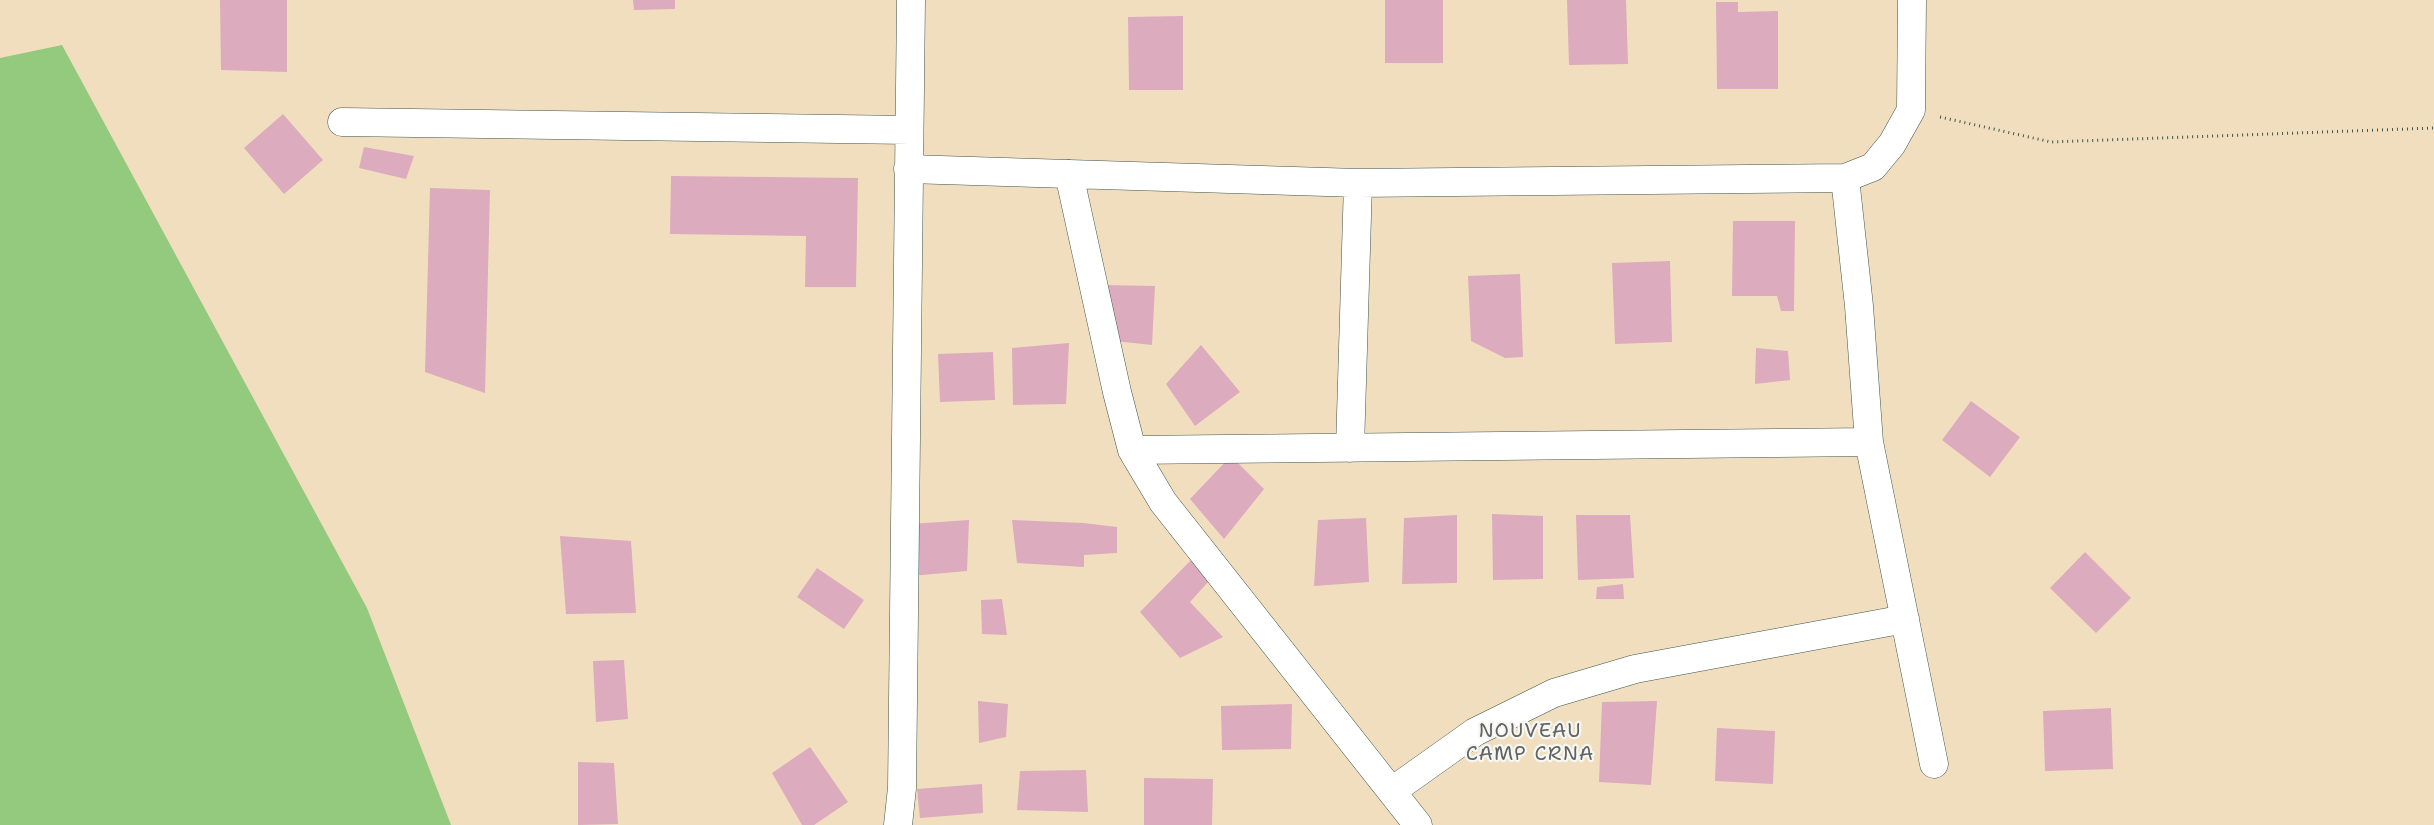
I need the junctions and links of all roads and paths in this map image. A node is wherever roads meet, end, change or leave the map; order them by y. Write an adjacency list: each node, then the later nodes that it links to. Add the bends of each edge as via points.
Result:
1 (911, 0): 6 (street)
2 (1912, 0): 3 (street)
3 (1911, 110): 5 (path, via 2051,142); 9 (street, via 1892,144 1873,167)
4 (342, 122): 6 (street)
5 (2434, 128)
6 (909, 130): 7 (street)
7 (908, 169): 8 (street); 17 (street, via 902,788)
8 (1069, 174): 10 (street); 13 (street, via 1116,392)
9 (1846, 178): 10 (street); 11 (street)
10 (1358, 182): 12 (street)
11 (1869, 442): 12 (street); 14 (street)
12 (1350, 448): 13 (street)
13 (1132, 450): 16 (street, via 1163,502)
14 (1905, 619): 15 (street); 16 (street, via 1635,669 1554,693 1476,732)
15 (1934, 764)
16 (1392, 791): 18 (street)
17 (898, 825)
18 (1418, 825)

